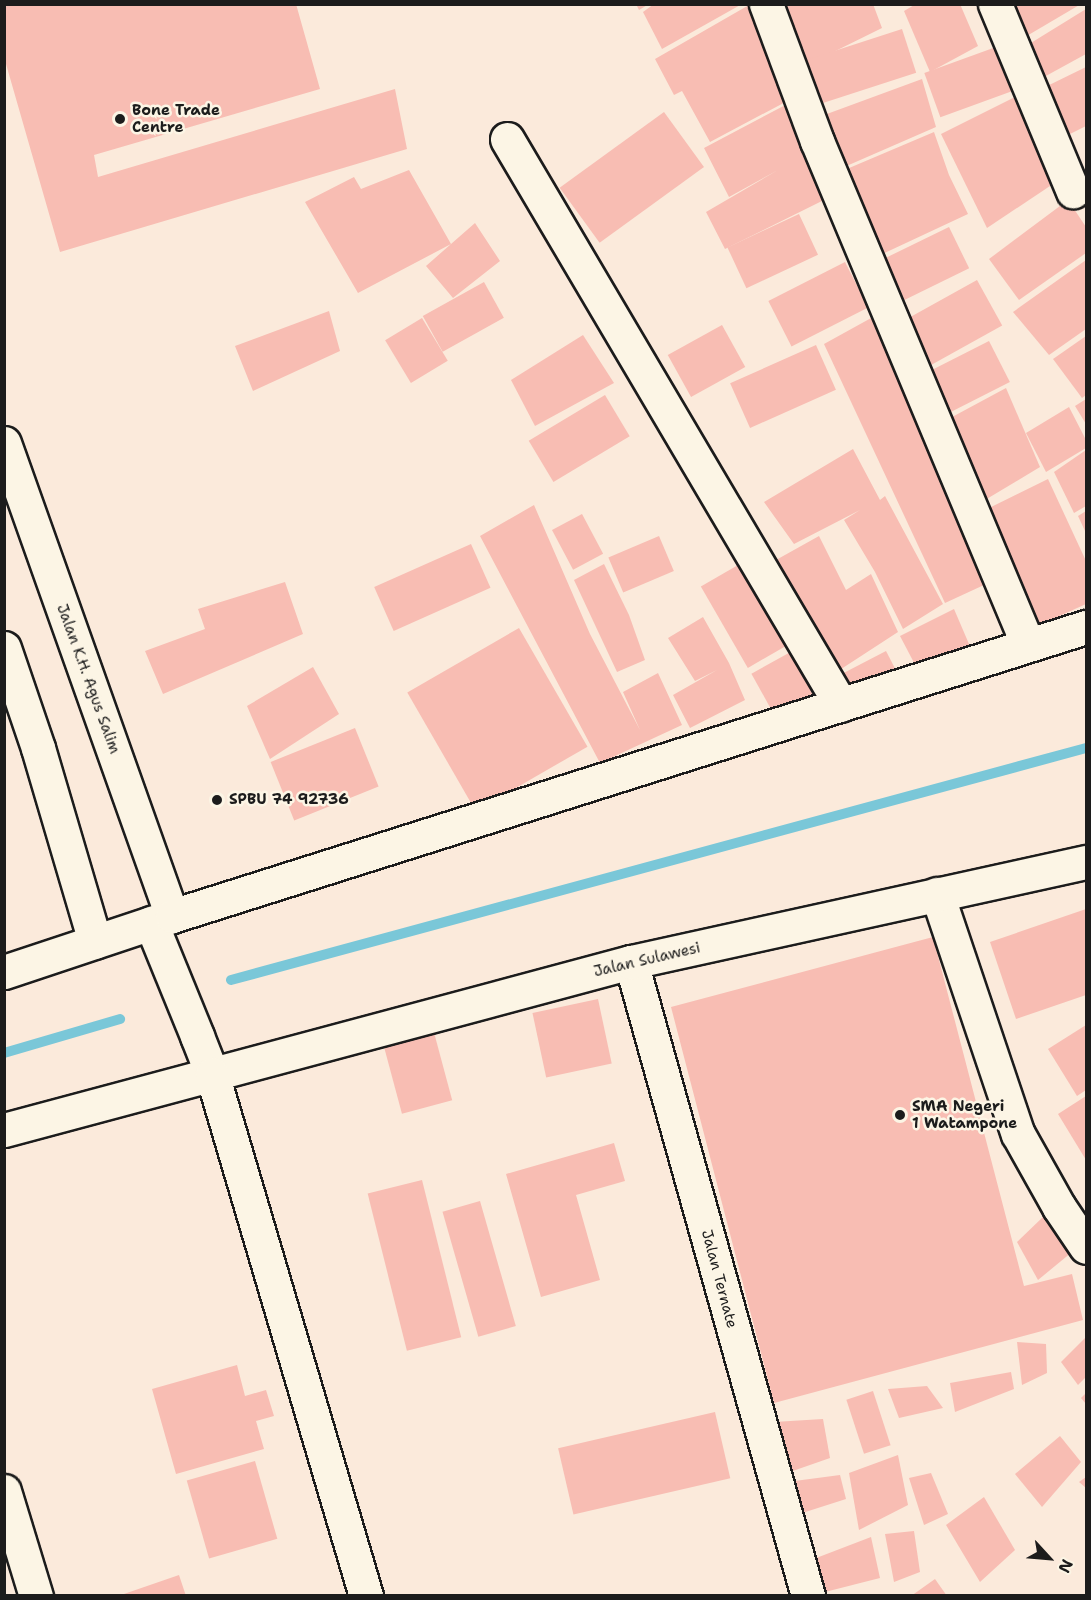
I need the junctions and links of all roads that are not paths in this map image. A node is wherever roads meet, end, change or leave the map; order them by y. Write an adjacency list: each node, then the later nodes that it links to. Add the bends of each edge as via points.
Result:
1 (766, 4): 7 (street, via 817,141)
2 (995, 4): 4 (street)
3 (507, 139): 9 (street)
4 (1073, 191)
5 (4, 443): 12 (street, Jalan K.H. Agus Salim)
6 (1086, 627): 7 (street)
7 (1028, 645): 9 (street)
8 (4, 648): 13 (street, via 38,747)
9 (841, 705): 12 (street)
10 (1086, 862): 11 (street, Jalan Sulawesi)
11 (937, 894): 14 (street, Jalan Sulawesi); 18 (street, via 1018,1134)
12 (162, 920): 13 (street); 16 (street, Jalan K.H. Agus Salim, via 173,976)
13 (95, 942): 15 (street)
14 (631, 962): 16 (street, Jalan Sulawesi); 22 (street, Jalan Ternate)
15 (4, 972)
16 (212, 1074): 17 (street, Jalan Sulawesi); 21 (street, Jalan K.H. Agus Salim)
17 (4, 1130)
18 (1086, 1247)
19 (4, 1491): 20 (street)
20 (36, 1596)
21 (366, 1596)
22 (808, 1596)

